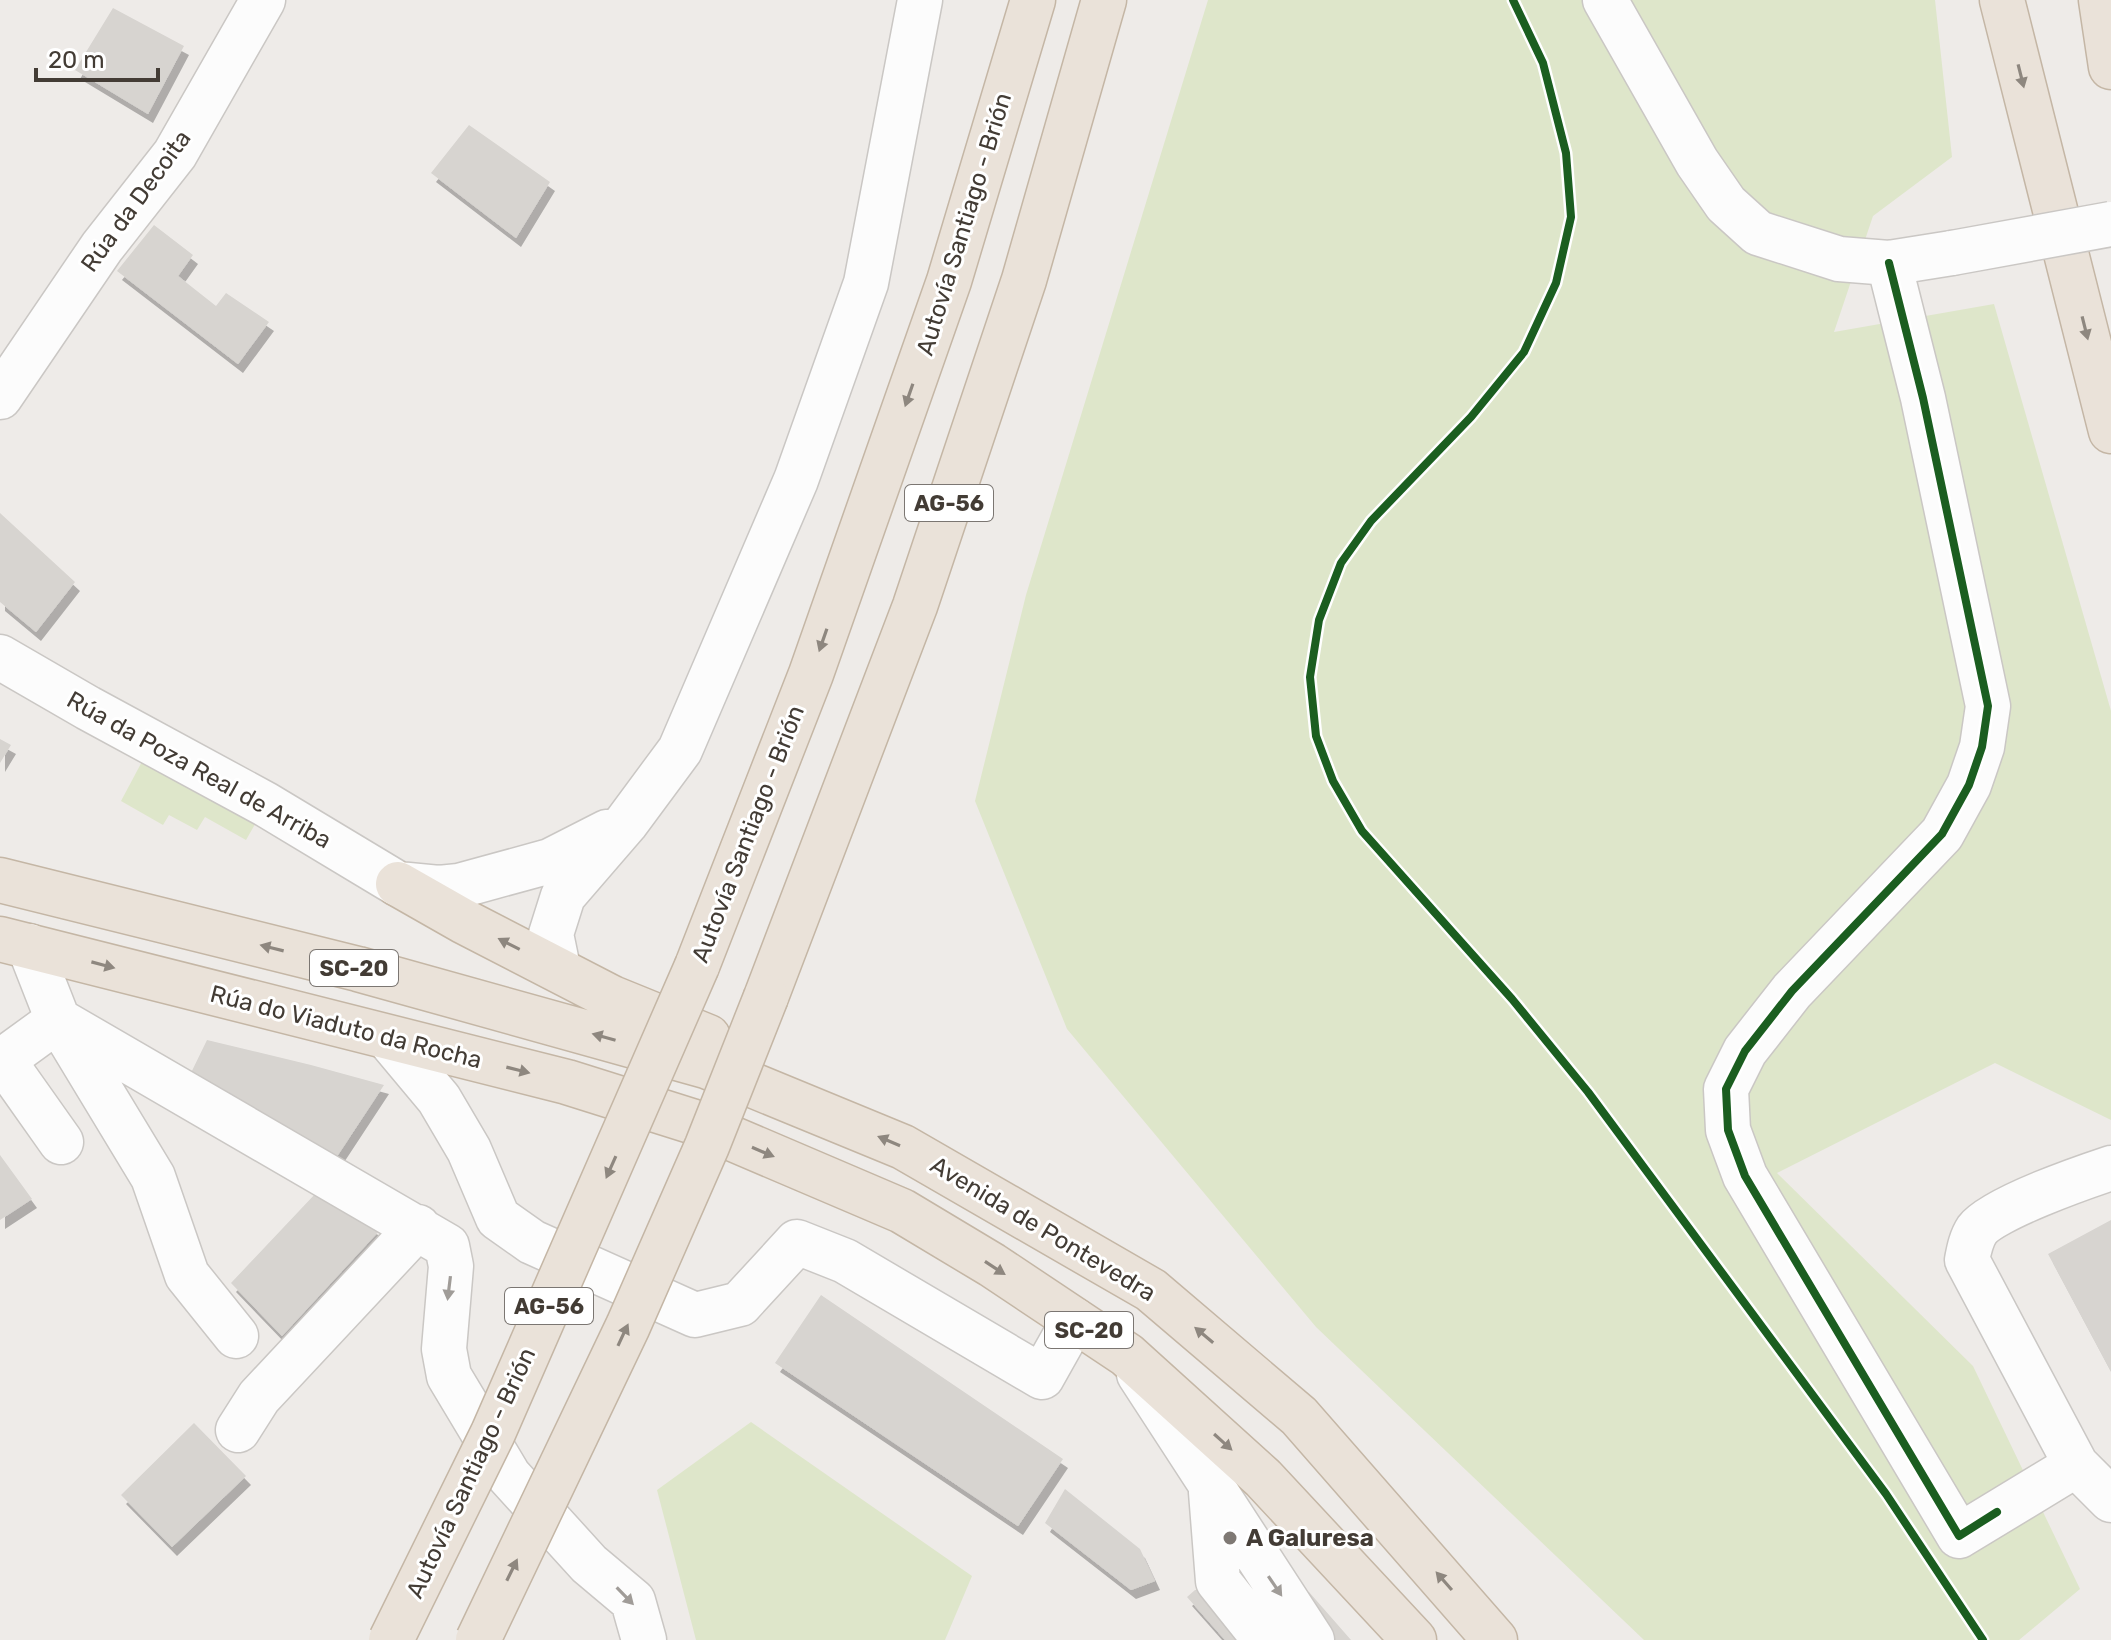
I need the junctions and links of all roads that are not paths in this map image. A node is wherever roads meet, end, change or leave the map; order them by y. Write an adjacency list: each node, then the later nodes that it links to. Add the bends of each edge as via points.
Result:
1 (263, 0): 11 (street, Rúa da Decoita, via 175,154 102,247)
2 (920, 0): 14 (street, via 866,283 801,466 680,750)
3 (1033, 0): 32 (highway, Autovía Santiago - Brión / AG-56, one-way to 32, bridge, via 949,281 811,674 697,966 493,1433)
4 (1104, 0): 33 (highway, AG-56, one-way to 4, bridge, via 634,1312 766,997 915,606 1024,280)
5 (1605, 0): 10 (street, via 1726,204 1758,233 1839,259)
6 (2002, 0): 12 (highway, one-way to 12)
7 (2101, 0): 8 (highway)
8 (2111, 67)
9 (2111, 224): 10 (street, bridge)
10 (1889, 263): 29 (street, via 1988,706 1982,747 1969,785 1942,834 1792,991 1745,1051 1726,1089 1728,1130 1745,1176 1959,1536)
11 (0, 397)
12 (2111, 431)
13 (0, 657): 16 (street, Rúa da Poza Real de Arriba)
14 (626, 823): 16 (street, via 550,861 459,886); 18 (street, via 563,896 551,934)
15 (0, 880): 21 (highway, Avenida de Pontevedra / SC-20, one-way to 15, via 706,1066 358,969)
16 (398, 884): 18 (highway, one-way to 16)
17 (14, 942): 19 (street); 20 (highway, Rúa do Viaduto da Rocha / SC-20, one-way to 20)
18 (558, 968): 21 (highway, via 612,998 780,1067)
19 (28, 1034): 22 (street, via 3,1060); 24 (street); 26 (street, via 153,1177 187,1275)
20 (388, 1038): 25 (highway, Rúa do Viaduto da Rocha / SC-20, one-way to 25, via 567,1082 691,1121 902,1211); 25 (street, via 439,1099 469,1150 498,1218 532,1242 695,1315 740,1304 797,1242 845,1261 1042,1377)
21 (821, 1112): 38 (highway, Avenida de Pontevedra / SC-20, one-way to 21, via 1299,1416 1151,1290 903,1147)
22 (61, 1142)
23 (2111, 1168): 29 (street, via 2060,1185 1988,1220 1977,1229 1967,1260)
24 (418, 1227): 28 (street, via 259,1397); 34 (street, one-way to 34, via 447,1246 451,1266 444,1349 449,1376 509,1476 589,1564 633,1601)
25 (1074, 1320): 27 (highway, SC-20)
26 (236, 1336)
27 (1127, 1355): 30 (street); 37 (highway, SC-20, one-way to 37, via 1263,1478)
28 (238, 1430)
29 (2076, 1465): 31 (street)
30 (1210, 1486): 35 (street, via 1218,1581); 36 (street, one-way to 36)
31 (2111, 1500)
32 (391, 1640)
33 (478, 1640)
34 (644, 1640)
35 (1265, 1640)
36 (1312, 1640)
37 (1414, 1640)
38 (1495, 1640)

